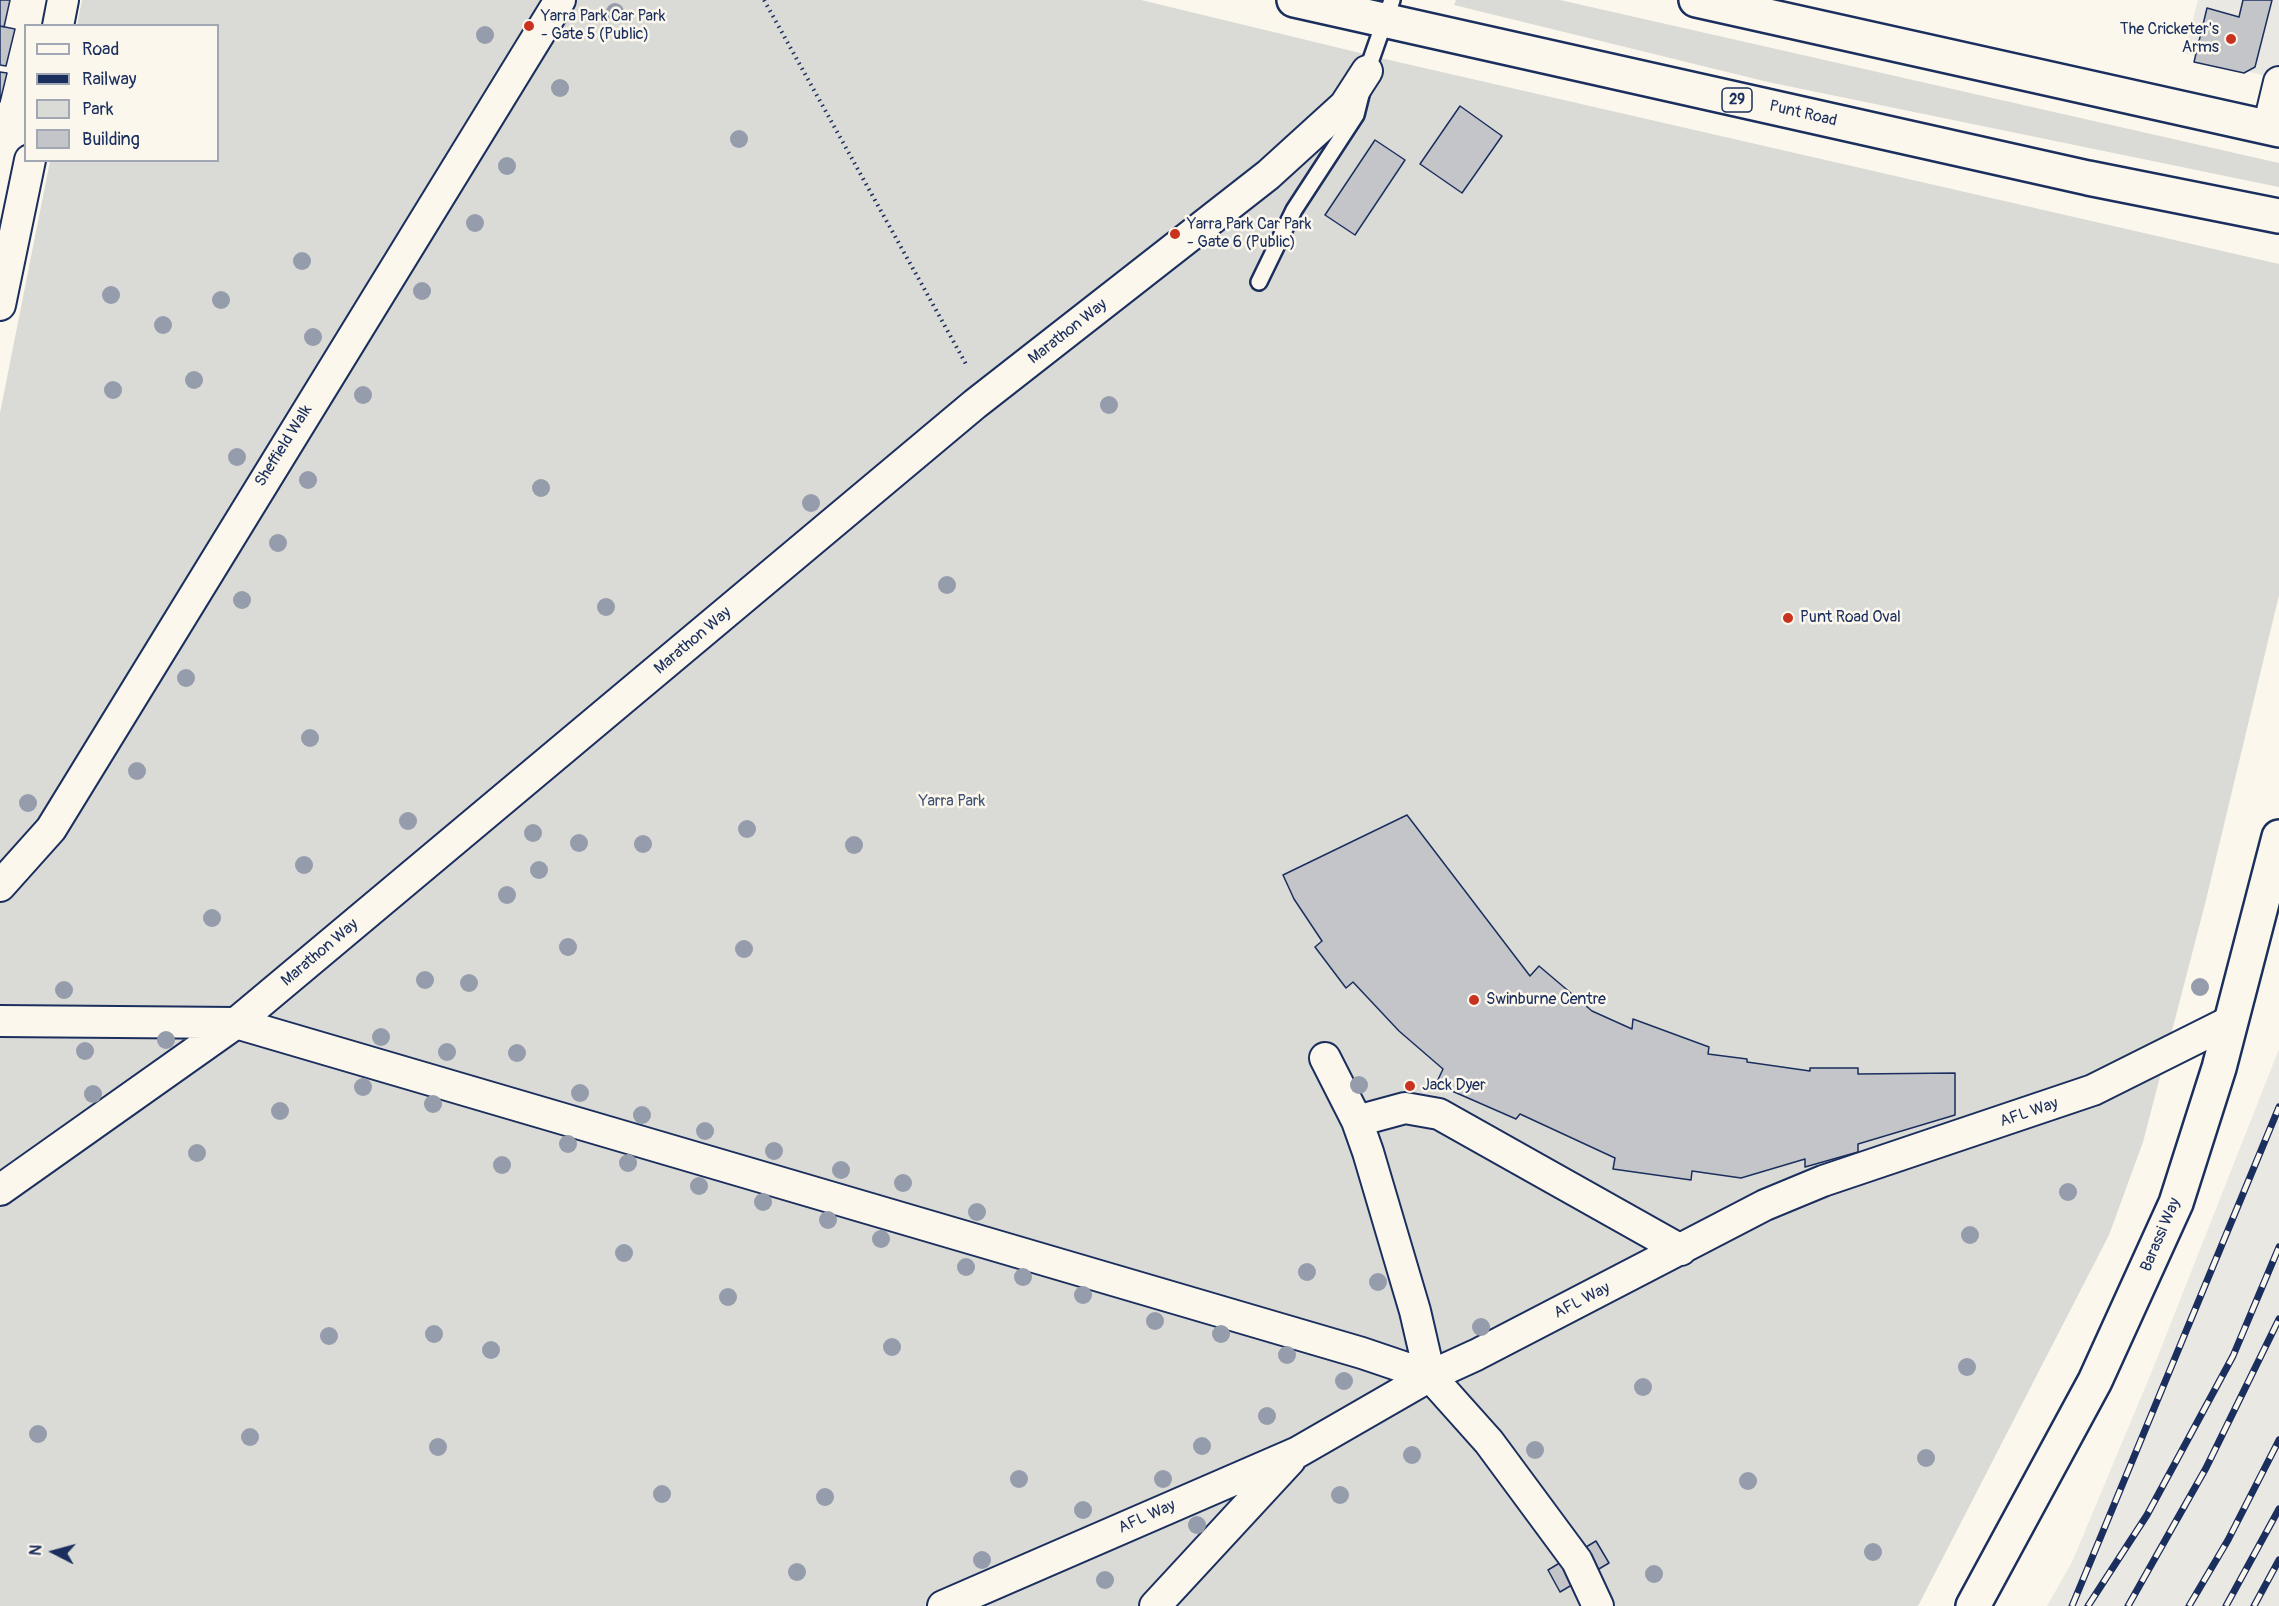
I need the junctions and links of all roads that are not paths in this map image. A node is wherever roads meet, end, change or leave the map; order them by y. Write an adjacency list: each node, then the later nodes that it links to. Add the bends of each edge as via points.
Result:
1 (63, 0): 6 (street)
2 (560, 0): 16 (street, Sheffield Walk, via 51,829)
3 (1293, 0): 5 (main road, Punt Road / 29)
4 (1696, 0): 9 (main road)
5 (1389, 11): 7 (lane); 11 (main road, Punt Road / 29, via 2088,178)
6 (58, 24)
7 (1367, 71): 13 (lane, via 1356,115 1294,210); 19 (street, Marathon Way, via 1345,105 1268,175 984,397)
8 (2279, 82): 9 (street)
9 (2273, 129)
10 (29, 162): 12 (street)
11 (2279, 216)
12 (8, 222): 14 (street)
13 (1259, 282)
14 (0, 305)
15 (2279, 837): 17 (main road, Barassi Way)
16 (0, 886)
17 (2231, 1021): 23 (street, AFL Way, via 2093,1090 1824,1181 1765,1205); 29 (main road, Barassi Way, via 2207,1111 2176,1203 2095,1381)
18 (0, 1022): 19 (street)
19 (236, 1023): 22 (street, Marathon Way); 24 (street)
20 (1325, 1059): 21 (street)
21 (1357, 1121): 23 (street, via 1405,1108 1439,1114); 24 (street, via 1415,1311)
22 (0, 1190)
23 (1681, 1250): 24 (street, AFL Way)
24 (1430, 1376): 25 (street, AFL Way); 28 (street, via 1489,1442 1577,1561)
25 (1298, 1452): 26 (street, AFL Way); 27 (street)
26 (943, 1606)
27 (1155, 1606)
28 (1598, 1606)
29 (1973, 1606)

